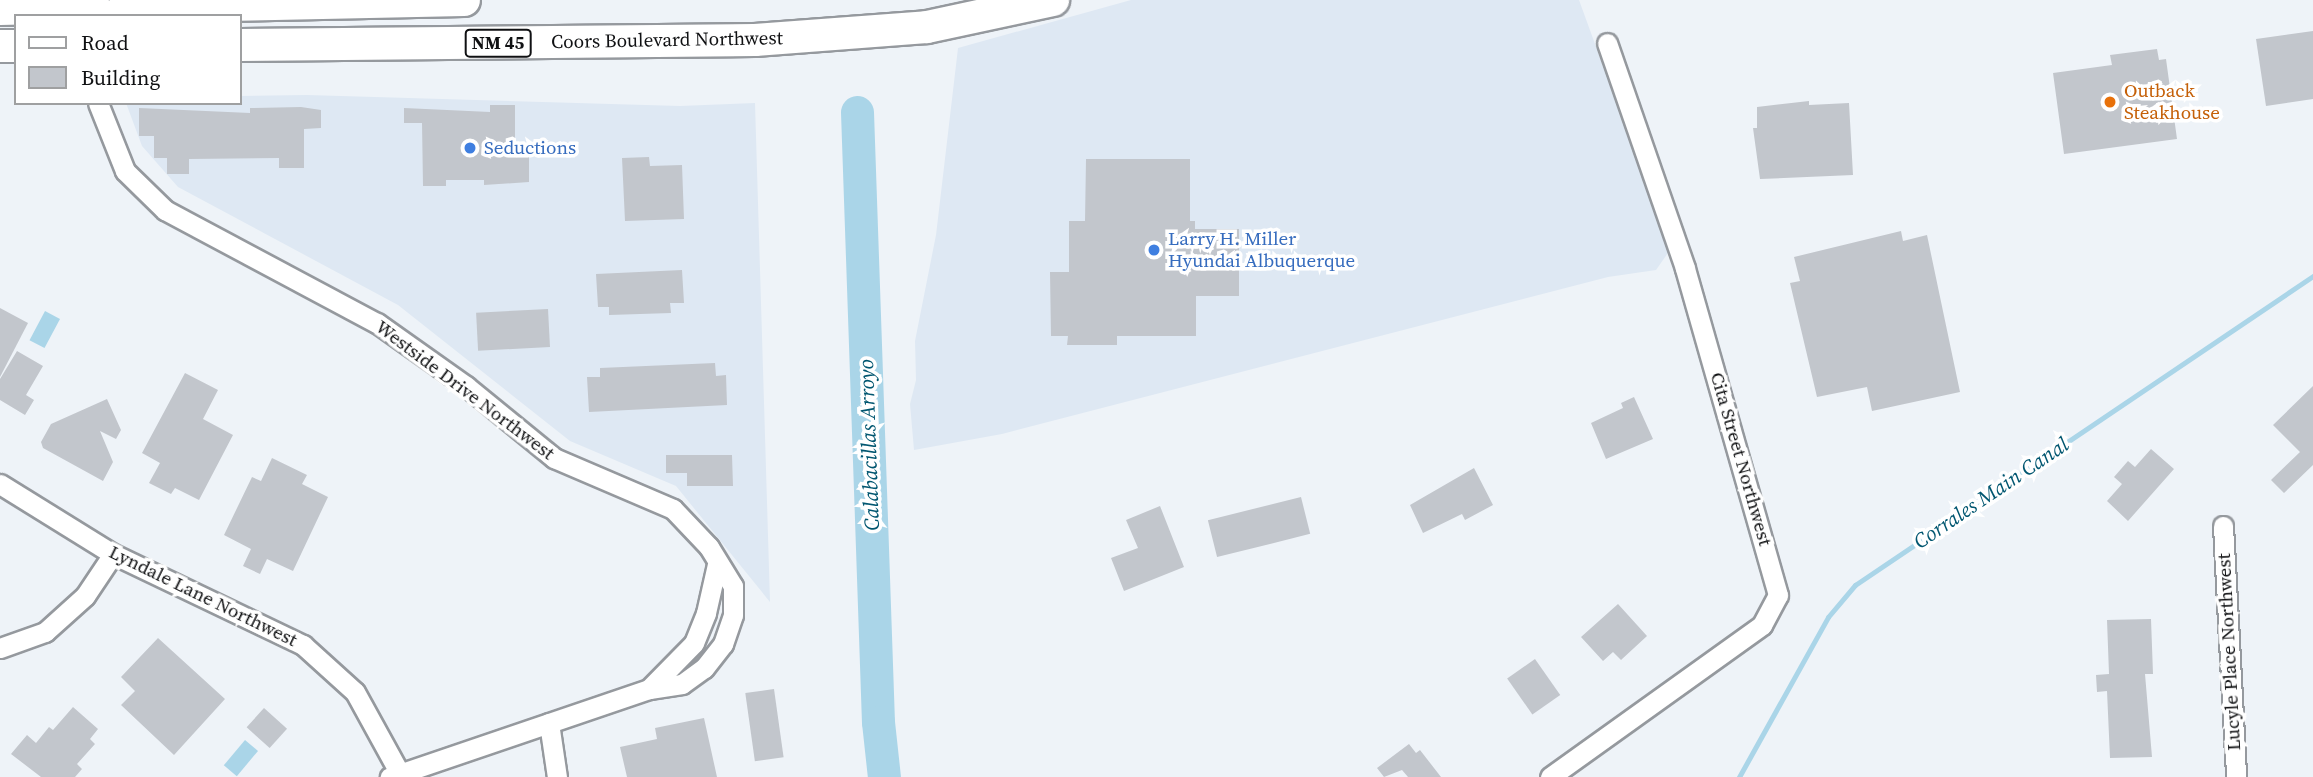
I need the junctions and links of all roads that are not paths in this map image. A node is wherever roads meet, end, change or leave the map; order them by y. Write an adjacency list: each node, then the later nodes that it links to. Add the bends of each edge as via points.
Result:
1 (93, 0): 4 (main road, via 83,7)
2 (464, 0): 5 (main road, via 133,7)
3 (1053, 0): 7 (main road, Coors Boulevard Northwest / NM 45, via 927,27 755,40)
4 (0, 9)
5 (118, 14)
6 (1607, 43): 18 (street, Cita Street Northwest, via 1685,268 1778,595 1762,625)
7 (242, 45)
8 (99, 105): 12 (street, Westside Drive Northwest, via 125,171 165,210 310,283 377,323 466,386 554,458 673,509 698,533)
9 (0, 484): 11 (street, Lyndale Lane Northwest)
10 (2223, 526): 19 (street, Lucyle Place Northwest)
11 (113, 554): 13 (street, via 85,596 45,632); 16 (street, Lyndale Lane Northwest, via 303,645 355,692)
12 (717, 564): 14 (street, via 702,628 684,655); 14 (street, Westside Drive Northwest, via 733,586 733,615 714,657 682,684)
13 (0, 648)
14 (649, 689): 15 (street)
15 (549, 723): 16 (street); 17 (street)
16 (395, 775)
17 (557, 777)
18 (1550, 777)
19 (2236, 777)

